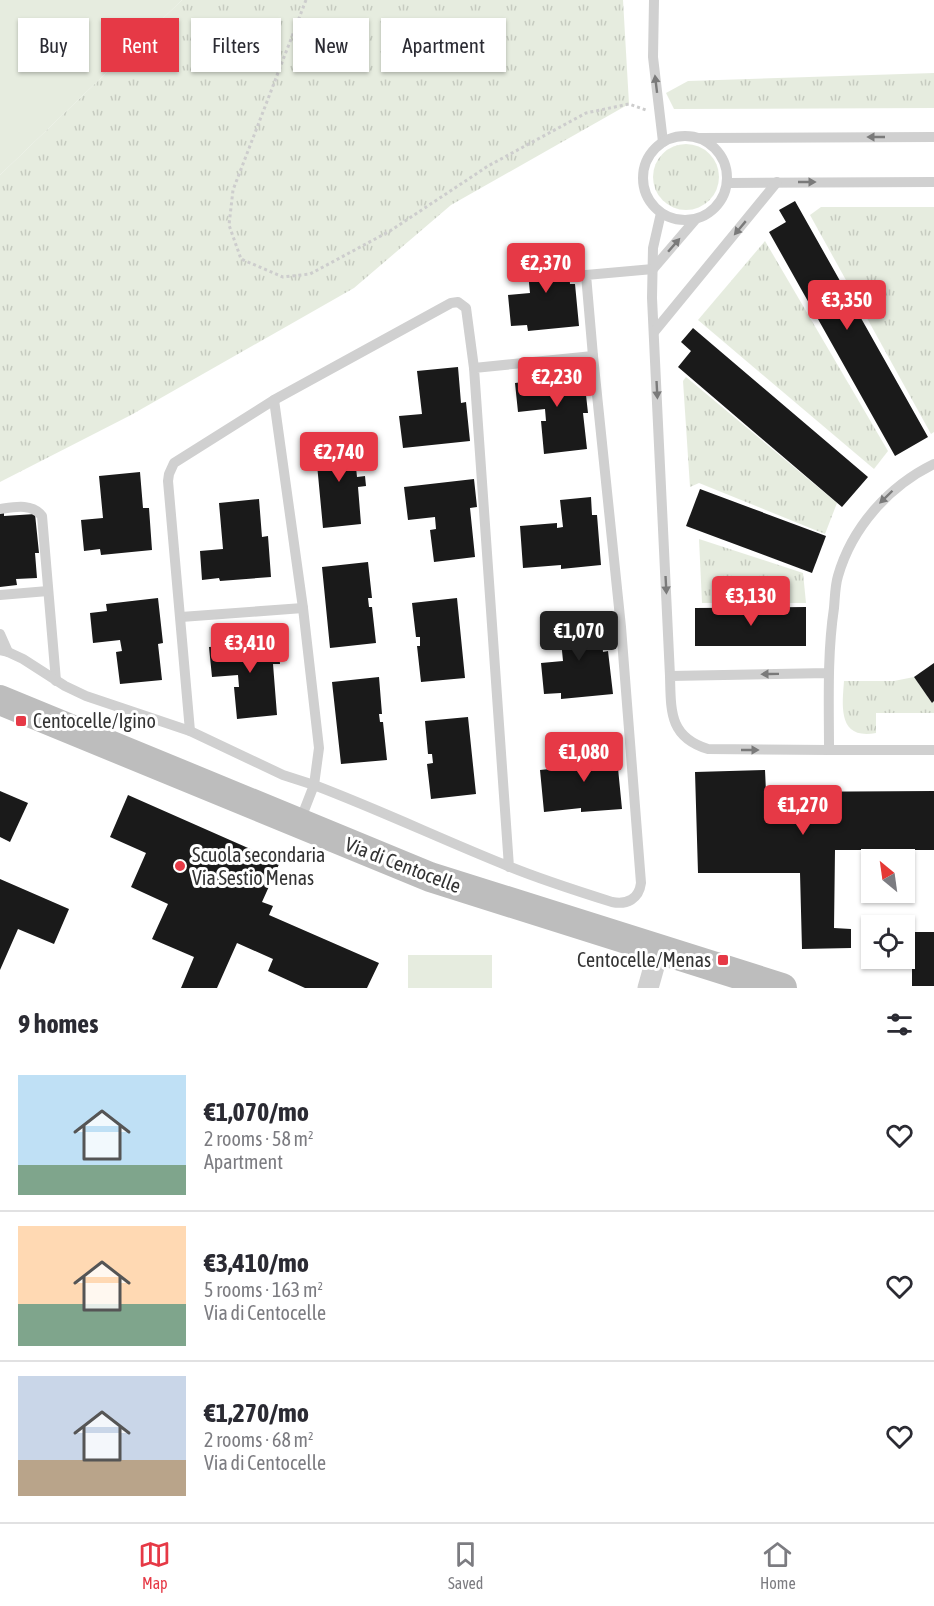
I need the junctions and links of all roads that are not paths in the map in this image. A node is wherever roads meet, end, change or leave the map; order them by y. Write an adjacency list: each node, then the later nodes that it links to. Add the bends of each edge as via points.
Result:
1 (654, 0): 4 (lane, one-way to 1, via 653,57)
2 (934, 137): 3 (lane, one-way to 3)
3 (699, 138): 4 (lane, via 681,136); 7 (lane, via 722,155)
4 (663, 142): 8 (lane, via 645,164 643,182 649,200)
5 (777, 182): 6 (lane, one-way to 6); 7 (lane); 11 (lane, one-way to 11)
6 (934, 182)
7 (728, 183): 9 (lane, via 717,207)
8 (661, 213): 9 (lane, via 677,220); 10 (lane)
9 (695, 220): 10 (lane, one-way to 9)
10 (653, 269): 11 (lane); 12 (lane, via 586,275)
11 (654, 332): 24 (lane, one-way to 24)
12 (593, 356): 13 (lane); 32 (lane, via 621,627 640,888 632,900 616,903)
13 (474, 368): 14 (lane, via 466,308 458,302 450,303); 32 (lane)
14 (274, 400): 19 (lane); 20 (lane, via 180,458 171,468 168,482)
15 (934, 464): 23 (lane, one-way to 23, via 897,487 871,512 850,546 838,576)
16 (0, 509): 17 (lane, via 29,507 42,516)
17 (48, 591): 18 (lane); 25 (lane)
18 (0, 595)
19 (303, 608): 20 (lane); 30 (lane, via 319,748)
20 (181, 617): 27 (lane)
21 (0, 634): 22 (lane)
22 (4, 651): 25 (lane)
23 (828, 673): 24 (lane, one-way to 24); 28 (lane)
24 (670, 676): 28 (lane, one-way to 28, via 674,721 692,744 708,750)
25 (56, 681): 27 (lane, via 98,701)
26 (0, 700): 31 (street, Via di Centocelle)
27 (190, 731): 30 (lane, via 283,775)
28 (830, 750): 29 (lane)
29 (934, 750)
30 (314, 785): 31 (lane); 32 (lane)
31 (298, 824): 33 (street, Via di Centocelle, via 464,889)
32 (509, 867)
33 (659, 949): 34 (street); 35 (street, Via di Centocelle)
34 (648, 988)
35 (782, 988)

